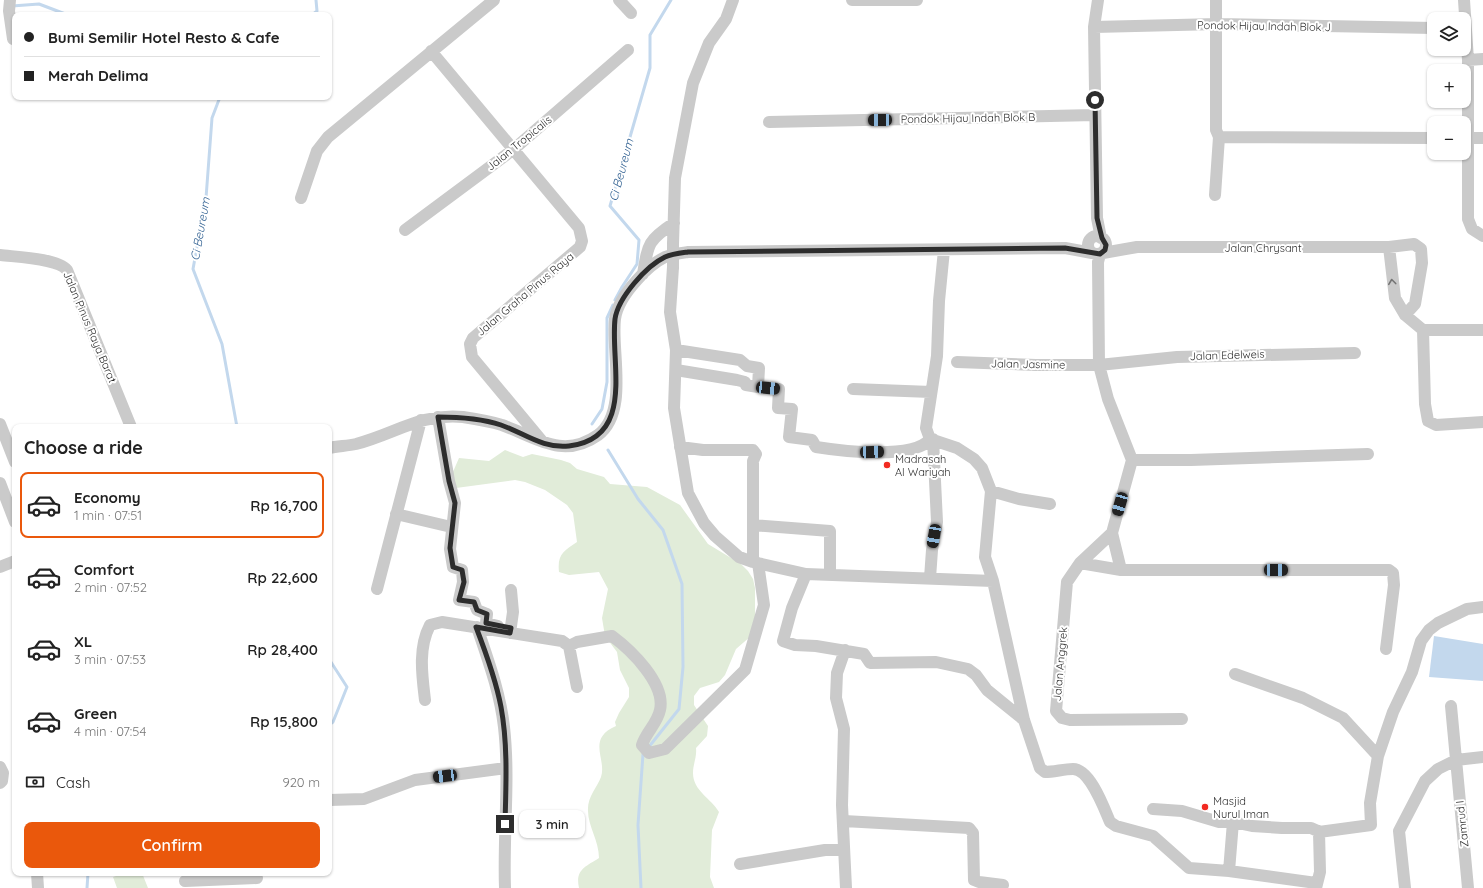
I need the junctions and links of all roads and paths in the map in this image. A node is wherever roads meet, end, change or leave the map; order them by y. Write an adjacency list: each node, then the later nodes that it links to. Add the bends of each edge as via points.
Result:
1 (494, 0): 16 (street)
2 (619, 0): 10 (street)
3 (733, 0): 30 (street, via 726,19 709,43 693,83 675,178)
4 (853, 0): 5 (street)
5 (917, 0)
6 (1098, 0): 12 (street)
7 (1216, 0): 11 (street)
8 (1464, 0): 18 (street)
9 (6, 7): 14 (street)
10 (631, 13)
11 (1218, 24): 12 (street, Pondok Hijau Indah Blok J); 13 (street, Pondok Hijau Indah Blok J); 22 (street, via 1216,130)
12 (1094, 27): 19 (street)
13 (1427, 28)
14 (12, 34)
15 (628, 50): 26 (street, Jalan Tropicalis)
16 (431, 51): 26 (street, Jalan Graha Pinus Raya); 29 (street, via 328,137 317,151)
17 (1483, 59): 18 (street)
18 (1468, 60): 20 (street)
19 (1096, 115): 21 (street, Pondok Hijau Indah Blok B); 34 (street)
20 (1467, 116)
21 (769, 122)
22 (1219, 136): 23 (street); 28 (street)
23 (1427, 138)
24 (1471, 138): 25 (street)
25 (1483, 138)
26 (514, 149): 31 (street, Jalan Tropicalis); 55 (street, Jalan Graha Pinus Raya, via 579,228 582,244 473,338 470,351 472,357)
27 (1467, 160): 32 (street, via 1468,219 1472,230)
28 (1215, 195)
29 (301, 198)
30 (674, 224): 37 (street, via 658,234 648,246); 41 (street, bridge, via 670,312)
31 (405, 230)
32 (1483, 236)
33 (1389, 247): 34 (street, Jalan Chrysant); 38 (street, one-way to 33, via 1395,298); 38 (street, Jalan Chrysant, via 1414,244 1421,248 1422,263 1417,295 1413,307)
34 (1097, 248): 35 (street); 44 (street)
35 (944, 250): 37 (street, via 688,252 665,257); 48 (street)
36 (0, 255): 53 (street, Jalan Pinus Raya Barat, via 55,262 67,270)
37 (643, 274): 55 (street, via 624,295 615,318 617,388 615,404 608,422 599,434 581,444)
38 (1405, 314): 39 (street)
39 (1423, 330): 40 (street); 51 (street, via 1425,404 1428,420 1436,425)
40 (1483, 330)
41 (676, 350): 45 (street); 46 (street, via 740,360 747,366 759,368)
42 (1355, 353): 44 (street, Jalan Edelweis, via 1177,357)
43 (957, 362): 44 (street, Jalan Jasmine)
44 (1099, 364): 60 (street, via 1108,399)
45 (676, 370): 46 (street, via 737,380); 56 (street, via 674,408)
46 (758, 387): 54 (street, via 779,389 778,408 792,409 790,437 812,440 816,447 854,452 903,452 926,444)
47 (852, 389): 48 (street)
48 (932, 392): 54 (street, via 926,428)
49 (438, 417): 50 (street); 55 (street, via 488,421); 82 (street, via 455,503 450,548 453,567 462,570 464,582 459,600 474,602 477,610 487,614 486,623)
50 (421, 420): 57 (street, via 356,444); 65 (street)
51 (1483, 422)
52 (0, 424): 58 (street)
53 (130, 424)
54 (932, 439): 62 (street, via 957,448 974,459 982,468); 76 (street, via 937,522)
55 (544, 444)
56 (680, 447): 66 (street, via 703,450 753,450 756,454 753,461); 70 (street, via 688,493 704,522 715,536 739,557)
57 (332, 448)
58 (12, 454)
59 (1368, 454): 60 (street)
60 (1132, 460): 68 (street)
61 (0, 483): 64 (street)
62 (991, 491): 63 (street); 77 (street, via 985,557)
63 (1050, 504)
64 (12, 514)
65 (396, 514): 67 (street); 78 (street)
66 (753, 525): 70 (street); 75 (street, via 830,530)
67 (447, 526)
68 (1112, 533): 71 (street); 73 (street)
69 (12, 562): 72 (street)
70 (755, 563): 74 (street); 83 (street, via 764,605 744,670 665,749 646,749 644,736 655,724 661,709 655,683 648,671 621,642 612,636 577,642)
71 (1080, 563): 73 (street); 90 (street, Jalan Anggrek, via 1067,582 1056,711 1062,718 1070,720)
72 (0, 567)
73 (1121, 570): 84 (street, via 1391,571 1394,575 1394,585)
74 (806, 574): 75 (street); 85 (street, via 792,608 783,641 795,645)
75 (830, 574): 76 (street)
76 (930, 578): 77 (street)
77 (992, 581): 91 (street)
78 (377, 589)
79 (511, 590): 82 (street)
80 (1483, 606): 92 (street, via 1453,614 1438,623 1421,641 1412,672 1393,712)
81 (476, 627): 82 (street); 88 (street, via 442,622 430,625 425,633 421,651); 96 (street, via 501,706)
82 (511, 630): 83 (street, via 562,641)
83 (569, 646): 87 (street)
84 (1386, 649)
85 (845, 650): 91 (street, via 864,654 870,663 936,662 968,669 987,690); 100 (street, via 837,673 836,698 844,730 841,778)
86 (1235, 674): 92 (street, via 1303,698 1343,718)
87 (577, 687)
88 (425, 700)
89 (1451, 706): 94 (street, Zamrud I)
90 (1182, 719)
91 (1024, 720): 105 (street, via 1040,768 1045,772 1074,769 1082,771 1088,777 1110,822 1153,836 1189,868)
92 (1378, 756): 102 (street, via 1370,803 1371,824)
93 (1483, 757): 94 (street)
94 (1456, 760): 114 (street, via 1428,777 1400,826 1399,839); 115 (street, Zamrud I)
95 (0, 767): 97 (street, via 3,773)
96 (506, 768): 98 (street, via 415,780 364,799); 112 (street)
97 (0, 783)
98 (332, 800)
99 (1153, 809): 101 (street, via 1175,810 1219,822)
100 (844, 821): 103 (street); 109 (street, via 968,828 973,833 974,880)
101 (1233, 822): 102 (street, via 1252,826 1312,828); 105 (street)
102 (1320, 832): 110 (street, via 1320,872)
103 (843, 850): 104 (street, via 826,850); 113 (street)
104 (740, 864)
105 (1229, 871): 110 (street)
106 (37, 876): 111 (street)
107 (257, 878): 108 (street)
108 (184, 881)
109 (1003, 885)
110 (1316, 885)
111 (38, 888)
112 (505, 888)
113 (846, 888)
114 (1405, 888)
115 (1468, 888)

